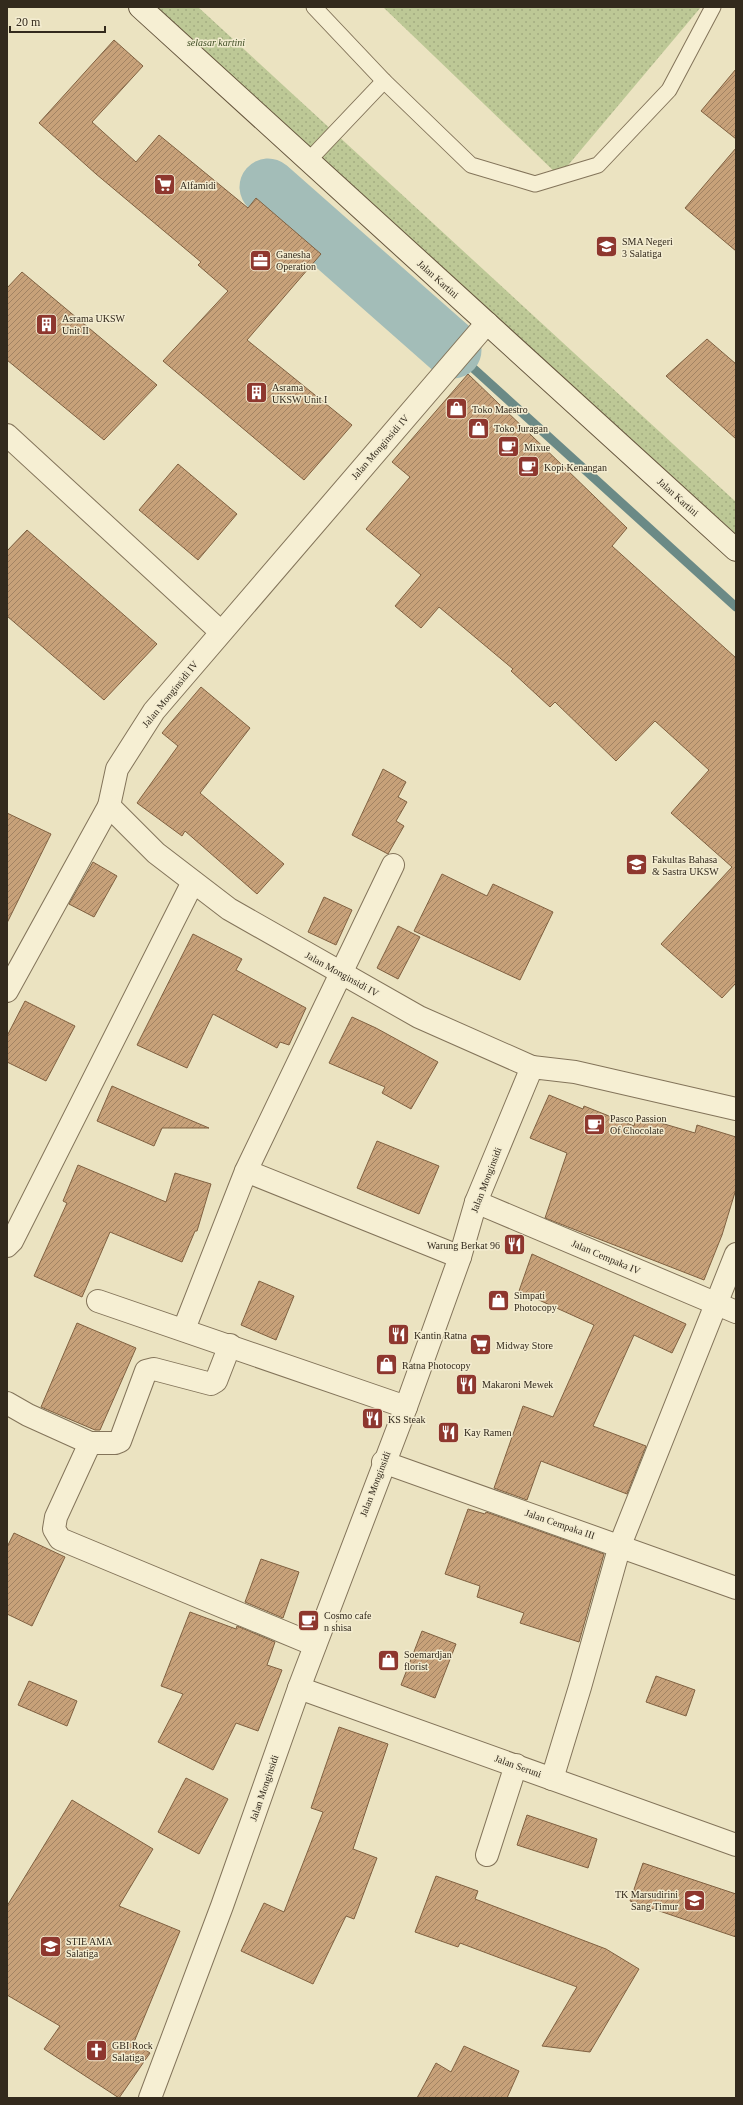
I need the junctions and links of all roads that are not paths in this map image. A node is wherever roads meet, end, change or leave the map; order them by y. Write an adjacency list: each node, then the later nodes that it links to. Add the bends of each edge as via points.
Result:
1 (140, 7): 5 (street, Jalan Kartini)
2 (314, 7): 4 (lane)
3 (713, 7): 4 (lane, via 669,90 598,165 535,184 471,165)
4 (384, 81): 5 (lane)
5 (309, 160): 6 (street, Jalan Kartini)
6 (486, 323): 8 (street, Jalan Kartini); 9 (street, Jalan Monginsidi IV)
7 (7, 435): 9 (street)
8 (736, 550)
9 (221, 632): 10 (street, Jalan Monginsidi IV, via 154,711 125,754 117,769)
10 (109, 806): 12 (street, Jalan Monginsidi IV, via 156,853); 14 (street)
11 (393, 865): 13 (street)
12 (193, 882): 13 (street, Jalan Monginsidi IV, via 229,909); 19 (street, via 12,1241)
13 (339, 973): 15 (street, Jalan Monginsidi IV, via 419,1017); 17 (street)
14 (7, 992)
15 (532, 1067): 16 (street, via 575,1072); 18 (street, Jalan Monginsidi)
16 (736, 1109)
17 (246, 1171): 21 (street); 24 (street)
18 (476, 1202): 21 (street, Jalan Monginsidi); 23 (street, Jalan Cempaka IV)
19 (7, 1246)
20 (736, 1254): 23 (street)
21 (460, 1257): 27 (street, Jalan Monginsidi)
22 (98, 1301): 24 (street)
23 (727, 1308): 30 (street)
24 (184, 1329): 25 (street)
25 (230, 1345): 27 (street); 28 (street, via 216,1381 212,1384 154,1369 146,1371 120,1441 109,1444)
26 (7, 1403): 28 (street)
27 (406, 1407): 29 (street, Jalan Monginsidi)
28 (90, 1443): 32 (street, via 56,1517 54,1529 60,1539)
29 (383, 1462): 30 (street, Jalan Cempaka III); 32 (street, Jalan Monginsidi)
30 (620, 1545): 31 (street, Jalan Cempaka III); 35 (street)
31 (736, 1588)
32 (315, 1645): 33 (street, Jalan Monginsidi)
33 (299, 1688): 34 (street, Jalan Seruni); 38 (street, Jalan Monginsidi, via 222,1906)
34 (516, 1765): 35 (street, Jalan Seruni); 37 (street)
35 (552, 1778): 36 (street, Jalan Seruni)
36 (736, 1845)
37 (487, 1855)
38 (150, 2098)

